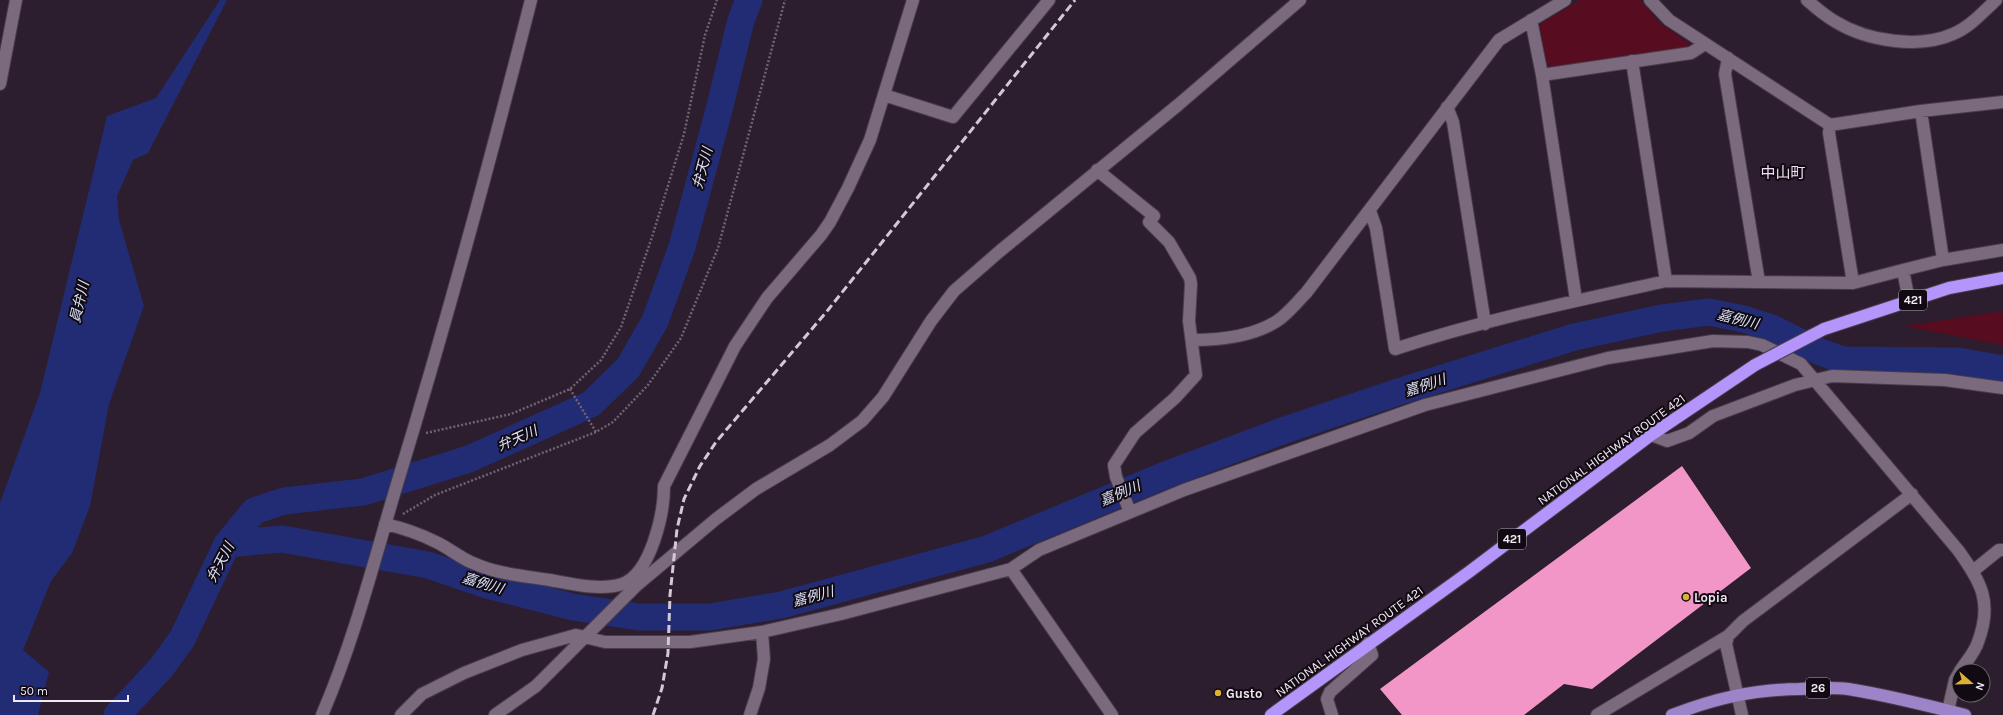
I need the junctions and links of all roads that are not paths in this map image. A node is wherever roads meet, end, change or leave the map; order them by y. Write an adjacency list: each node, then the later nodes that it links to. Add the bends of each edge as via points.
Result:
1 (16, 0): 15 (street)
2 (531, 0): 39 (street, via 412,436)
3 (913, 0): 16 (street)
4 (1300, 0): 21 (street, via 1178,105)
5 (1565, 0): 10 (street)
6 (1650, 0): 11 (street, via 1669,20)
7 (1806, 0): 8 (street, via 1836,23 1886,40 1911,42 1936,41 1955,34)
8 (1996, 0)
9 (1047, 1): 16 (street, via 953,117)
10 (1531, 20): 14 (street); 18 (street, via 1498,40)
11 (1705, 44): 12 (street); 13 (street, via 1691,52)
12 (1728, 58): 20 (street); 28 (street, via 1725,74)
13 (1632, 61): 14 (street); 27 (street)
14 (1542, 75): 30 (street)
15 (0, 84)
16 (884, 95): 43 (street, via 870,140 830,222 767,298 735,346 664,486 664,501 656,538)
17 (2003, 102): 19 (street)
18 (1447, 107): 22 (street); 32 (street, via 1453,122)
19 (1921, 111): 20 (street); 24 (street)
20 (1830, 125): 29 (street, via 1829,133)
21 (1097, 170): 33 (street, via 1154,216 1149,222 1169,242 1185,268 1191,284 1189,321); 43 (street, via 954,291 883,396 862,421 830,445 756,489)
22 (1370, 211): 32 (street, via 1376,228 1395,349); 33 (street, via 1306,293 1277,321 1250,333 1210,340)
23 (2003, 250): 24 (street)
24 (1943, 260): 25 (street)
25 (1903, 270): 29 (street); 31 (street)
26 (2003, 278): 31 (highway, NATIONAL HIGHWAY ROUTE 421 / 421, via 1949,288)
27 (1666, 281): 28 (street); 30 (street)
28 (1759, 282): 29 (street)
29 (1853, 283)
30 (1576, 300): 32 (street)
31 (1909, 301): 36 (highway, NATIONAL HIGHWAY ROUTE 421 / 421, bridge, via 1824,329 1754,365)
32 (1485, 324)
33 (1192, 340): 38 (street, via 1196,375 1175,398 1135,433 1114,465)
34 (1815, 379): 35 (street, via 1832,376 1945,380); 36 (street, via 1714,416 1689,433 1667,441); 37 (street); 38 (street, via 1802,364 1762,345 1748,342 1713,341 1608,358 1424,405)
35 (2003, 388)
36 (1651, 435): 47 (highway, NATIONAL HIGHWAY ROUTE 421 / 421, via 1469,572)
37 (1912, 494): 42 (street); 45 (street, via 1743,621)
38 (1129, 509): 41 (street, via 1039,550)
39 (385, 524): 43 (street, via 404,528 437,542 472,563 499,572 592,586); 52 (street, via 365,593 333,690)
40 (2001, 550): 42 (street)
41 (1011, 569): 44 (street); 56 (street)
42 (1975, 569): 48 (street, via 1983,590 1985,616 1978,643)
43 (634, 583): 46 (street, via 620,602)
44 (762, 632): 46 (street, via 690,642 605,642); 55 (street, via 764,659 759,688)
45 (1728, 636): 49 (street, via 1726,644); 59 (street)
46 (585, 638): 53 (street, via 576,635 522,650 464,673 422,694); 54 (street, via 536,686)
47 (1368, 643): 57 (highway, NATIONAL HIGHWAY ROUTE 421 / 421); 58 (street, via 1372,655 1330,692 1327,699)
48 (1966, 663)
49 (1738, 694): 51 (main road, 26, via 1773,690 1847,689); 60 (main road, 26); 61 (street)
50 (1951, 696): 51 (street)
51 (1947, 713): 62 (main road, 26)
52 (322, 715)
53 (402, 715)
54 (495, 715)
55 (750, 715)
56 (1112, 715)
57 (1271, 715)
58 (1332, 715)
59 (1597, 715)
60 (1672, 715)
61 (1742, 715)
62 (1964, 715)

